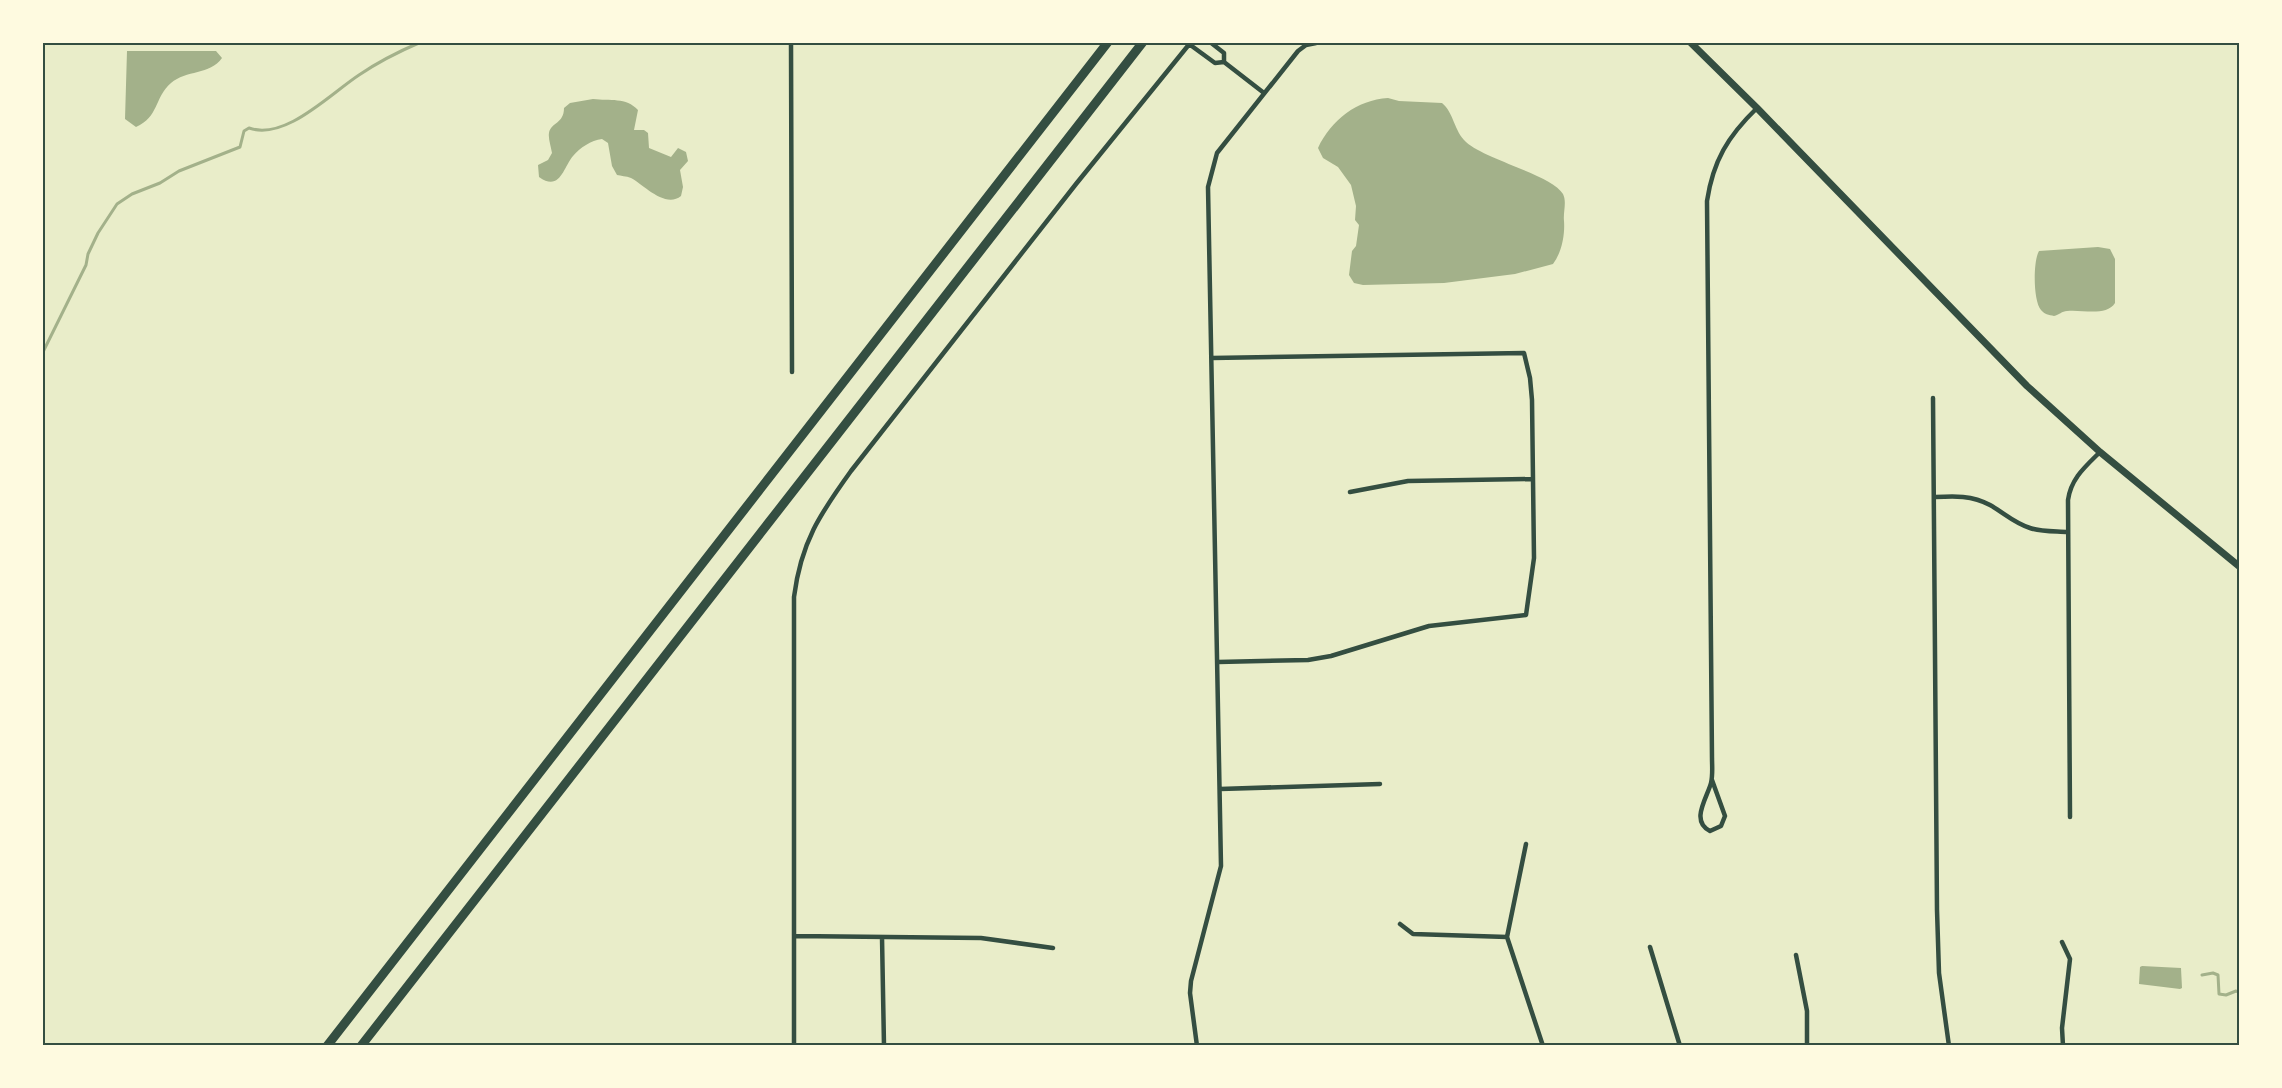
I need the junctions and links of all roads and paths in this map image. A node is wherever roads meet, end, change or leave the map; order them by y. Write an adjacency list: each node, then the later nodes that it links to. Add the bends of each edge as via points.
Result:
1 (791, 42): 12 (street)
2 (1108, 42): 34 (highway)
3 (1143, 42): 35 (highway)
4 (1210, 42): 8 (street, via 1224,53)
5 (1690, 42): 10 (main road)
6 (1190, 43): 8 (street, via 1215,63); 27 (street, via 908,398 824,509 804,547 796,578 794,629)
7 (1316, 43): 9 (street, via 1298,51)
8 (1224, 62): 9 (street)
9 (1264, 93): 11 (street, via 1217,153 1209,178)
10 (1757, 108): 14 (main road, via 2027,386); 21 (street, via 1717,159 1707,201)
11 (1212, 358): 15 (street, via 1524,352 1532,387); 20 (street)
12 (792, 372)
13 (1933, 398): 17 (street)
14 (2100, 452): 18 (street, via 2075,478 2070,489); 19 (main road)
15 (1533, 479): 16 (street, via 1408,481); 20 (street, via 1534,558 1526,615 1429,626 1308,660)
16 (1350, 492)
17 (1935, 497): 18 (street, via 1978,500 2032,529); 42 (street, via 1937,910 1939,973)
18 (2068, 532): 24 (street)
19 (2240, 567)
20 (1218, 662): 23 (street)
21 (1712, 780): 21 (street, via 1700,816 1700,823 1710,831 1721,826 1725,816)
22 (1380, 784): 23 (street)
23 (1220, 789): 38 (street, via 1221,866 1190,987)
24 (2070, 818)
25 (1526, 844): 29 (street)
26 (1400, 924): 29 (street, via 1413,934)
27 (794, 936): 28 (street); 36 (street)
28 (882, 936): 32 (street, via 981,938); 37 (street)
29 (1507, 936): 39 (street)
30 (2062, 942): 43 (street, via 2070,959 2062,1028)
31 (1650, 947): 40 (street)
32 (1053, 948)
33 (1796, 955): 41 (street, via 1807,1011)
34 (327, 1046)
35 (361, 1046)
36 (794, 1046)
37 (884, 1046)
38 (1197, 1046)
39 (1543, 1046)
40 (1680, 1046)
41 (1807, 1046)
42 (1949, 1046)
43 (2064, 1046)

